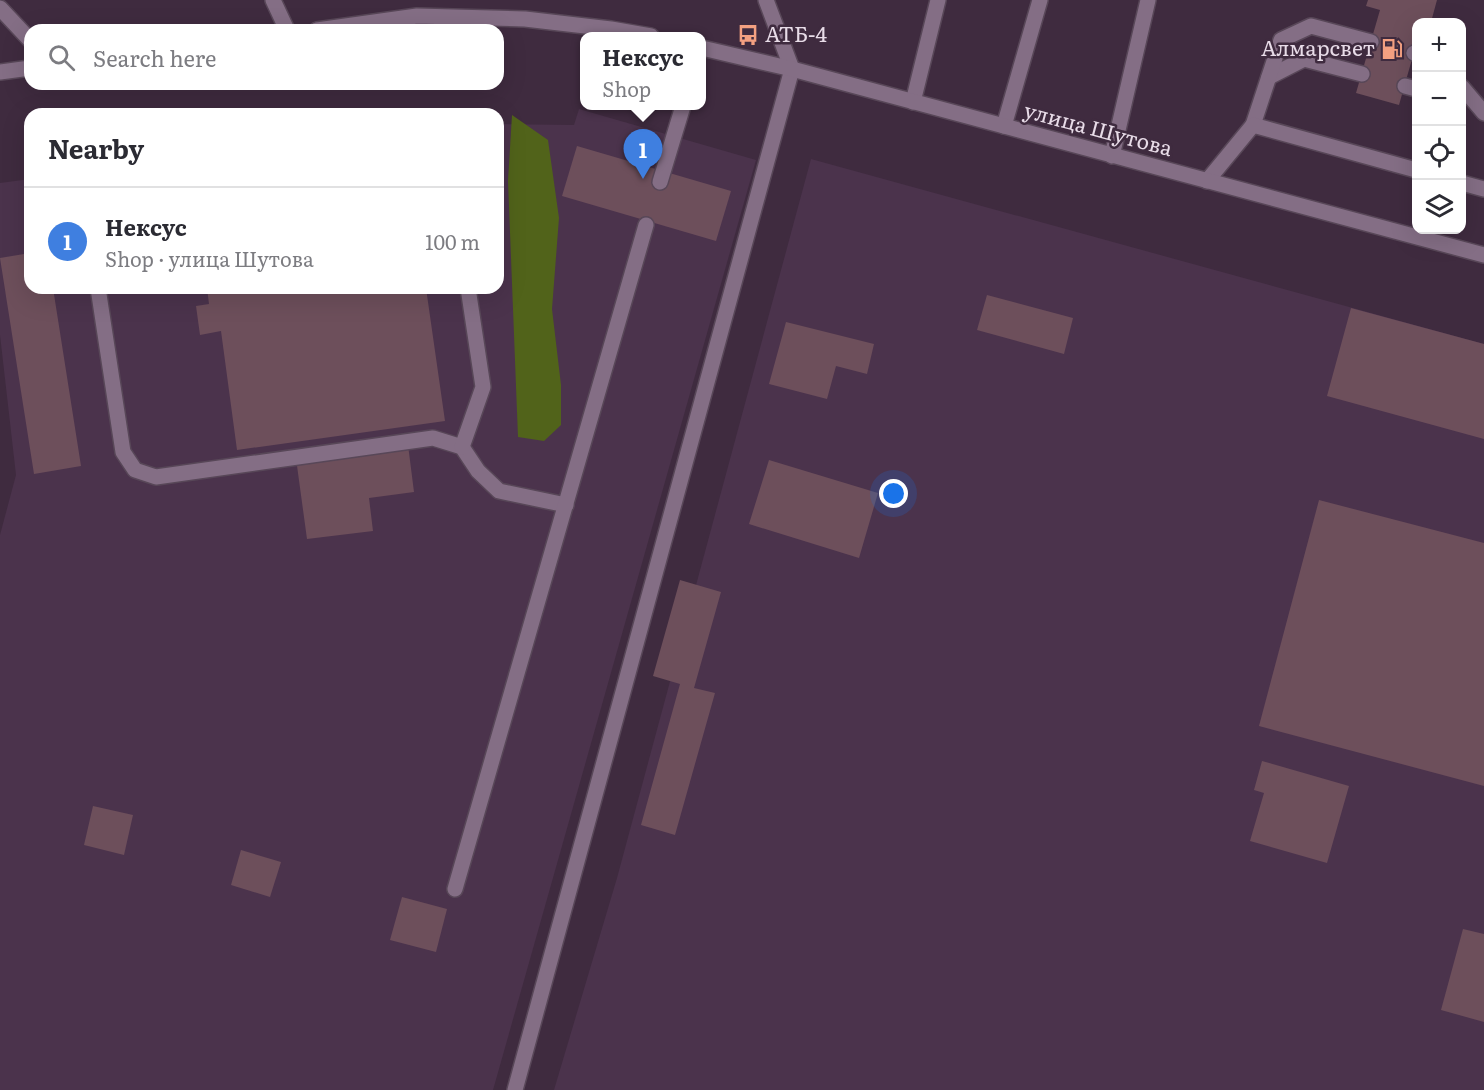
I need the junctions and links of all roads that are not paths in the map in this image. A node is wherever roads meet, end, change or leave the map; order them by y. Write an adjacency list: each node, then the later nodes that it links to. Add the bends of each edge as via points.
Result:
1 (273, 0): 7 (street)
2 (766, 0): 14 (street)
3 (938, 0): 18 (street)
4 (1040, 0): 21 (street)
5 (1148, 0): 22 (street)
6 (0, 8): 10 (street)
7 (284, 24)
8 (359, 24): 9 (street, via 417,16 525,19)
9 (628, 32)
10 (24, 34)
11 (1371, 42): 17 (street, via 1311,26 1281,39)
12 (706, 49): 14 (street, улица Шутова)
13 (24, 69): 15 (street)
14 (792, 69): 18 (street, улица Шутова); 35 (street)
15 (0, 72)
16 (1362, 74): 17 (street, via 1304,59)
17 (1269, 77): 20 (street)
18 (913, 102): 21 (street, улица Шутова)
19 (681, 110): 25 (street)
20 (1253, 125): 23 (street); 24 (street)
21 (1004, 126): 22 (street, улица Шутова)
22 (1112, 156): 24 (street, улица Шутова)
23 (1412, 169)
24 (1207, 181): 29 (street, улица Шутова)
25 (660, 182)
26 (1466, 184): 27 (street)
27 (1484, 189)
28 (646, 225): 33 (street)
29 (1484, 255)
30 (99, 294): 32 (street, via 123,452 135,470 156,477 433,438)
31 (469, 294): 32 (street, via 483,387)
32 (462, 447): 33 (street, via 498,491)
33 (566, 505): 34 (street)
34 (455, 889)
35 (515, 1090)

